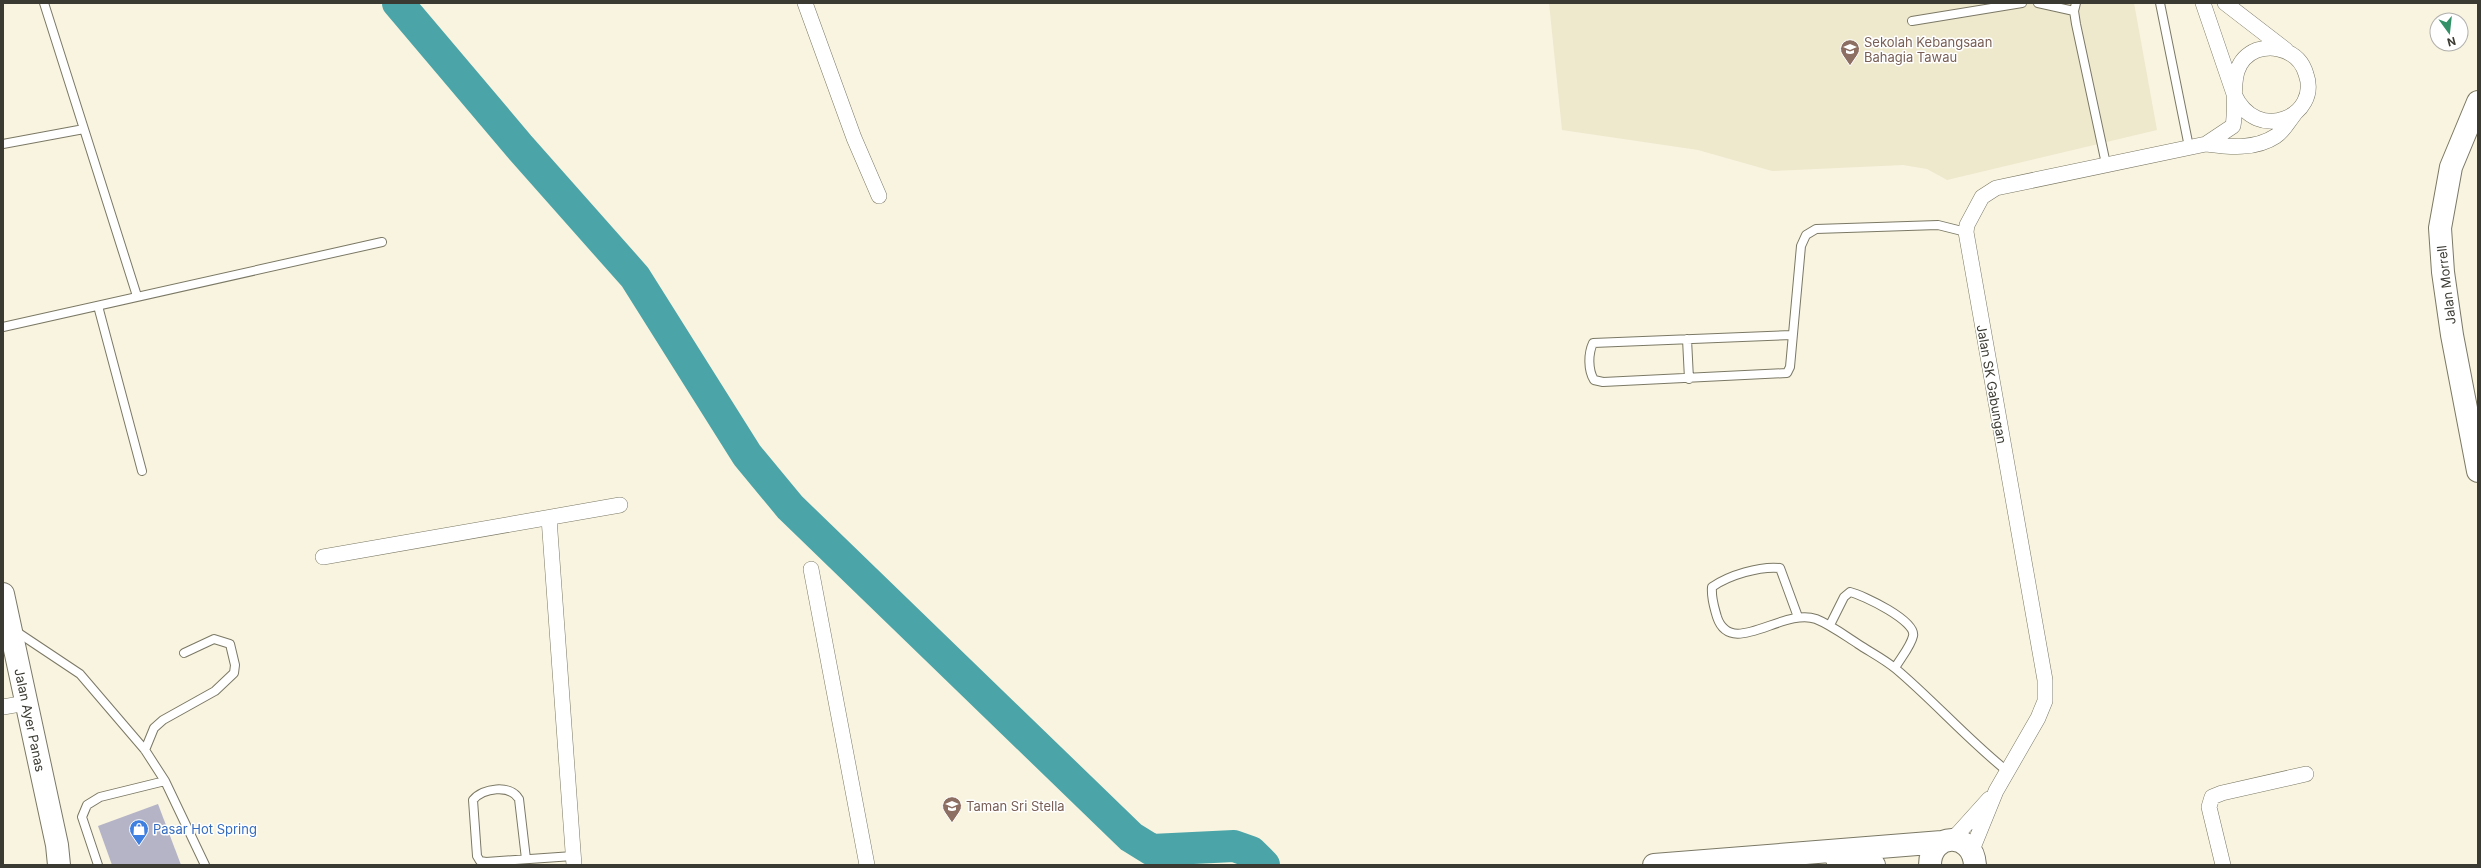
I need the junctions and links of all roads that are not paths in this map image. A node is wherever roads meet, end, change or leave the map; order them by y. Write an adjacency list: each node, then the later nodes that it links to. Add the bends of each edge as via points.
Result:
1 (44, 3): 14 (lane)
2 (805, 3): 19 (street, via 854,138)
3 (2022, 3): 9 (lane)
4 (2038, 3): 8 (lane)
5 (2160, 3): 17 (lane)
6 (2203, 3): 11 (street)
7 (2225, 3): 10 (street)
8 (2075, 7): 18 (lane)
9 (1912, 22)
10 (2287, 51): 11 (street, via 2269,48 2252,52 2236,70); 13 (street, via 2297,58 2308,79 2304,103)
11 (2234, 94): 13 (street, via 2239,105 2259,120 2281,120); 16 (street, via 2236,113 2233,126)
12 (2478, 102): 28 (street, Jalan Morrell, via 2451,167 2440,228 2452,335)
13 (2296, 112): 16 (street, via 2277,136 2264,142 2236,148)
14 (84, 129): 15 (lane); 22 (lane)
15 (3, 144)
16 (2206, 144): 17 (street)
17 (2189, 147): 18 (street)
18 (2106, 164): 20 (street, via 1996,188 1982,197)
19 (879, 196)
20 (1966, 229): 25 (lane, via 1938,225 1816,229 1806,235 1801,246); 43 (street, Jalan SK Gabungan, via 2045,680 2045,701 2038,718)
21 (382, 242): 22 (lane)
22 (137, 296): 23 (lane)
23 (98, 306): 24 (lane); 29 (lane)
24 (3, 327)
25 (1792, 336): 26 (lane); 27 (lane, via 1790,367 1787,373)
26 (1687, 339): 27 (lane); 27 (lane, via 1593,343 1590,350 1590,374 1594,380 1603,382)
27 (1689, 379)
28 (2478, 471)
29 (142, 472)
30 (620, 505): 31 (street)
31 (549, 518): 32 (street); 52 (street)
32 (323, 557)
33 (811, 569): 56 (street)
34 (3, 594): 37 (street, Jalan Ayer Panas)
35 (1798, 617): 35 (lane, via 1737,635 1726,632 1720,626 1711,599 1712,588 1720,582 1768,566 1780,568); 36 (lane, via 1814,618)
36 (1830, 625): 39 (lane); 39 (lane, via 1844,597 1850,592 1860,595 1905,621 1912,628 1914,635)
37 (10, 627): 40 (street, Jalan Ayer Panas); 42 (lane, via 80,674)
38 (184, 653): 42 (lane, via 214,639 230,644 235,664 234,673 215,691 163,720 154,728)
39 (1895, 668): 43 (lane, via 1980,749)
40 (26, 703): 41 (street); 49 (street, Jalan Ayer Panas)
41 (3, 707)
42 (145, 750): 45 (lane)
43 (2007, 771): 46 (street, Jalan SK Gabungan)
44 (2306, 774): 60 (street, via 2212,797 2209,807)
45 (165, 781): 54 (lane, via 100,797 87,805 82,817); 55 (lane)
46 (1996, 791): 47 (street, Jalan SK Gabungan); 51 (street, Jalan SK Gabungan)
47 (1948, 841): 48 (street); 51 (street, via 1964,842); 59 (street, via 1934,848)
48 (1796, 852): 57 (street); 58 (street)
49 (58, 855): 53 (street, Jalan Ayer Panas)
50 (526, 859): 50 (lane, via 486,862 477,856 473,800 482,792 508,789 519,799); 52 (lane)
51 (1977, 859)
52 (574, 861)
53 (66, 865)
54 (98, 865)
55 (205, 865)
56 (867, 865)
57 (1654, 865)
58 (1874, 865)
59 (1930, 865)
60 (2223, 865)

